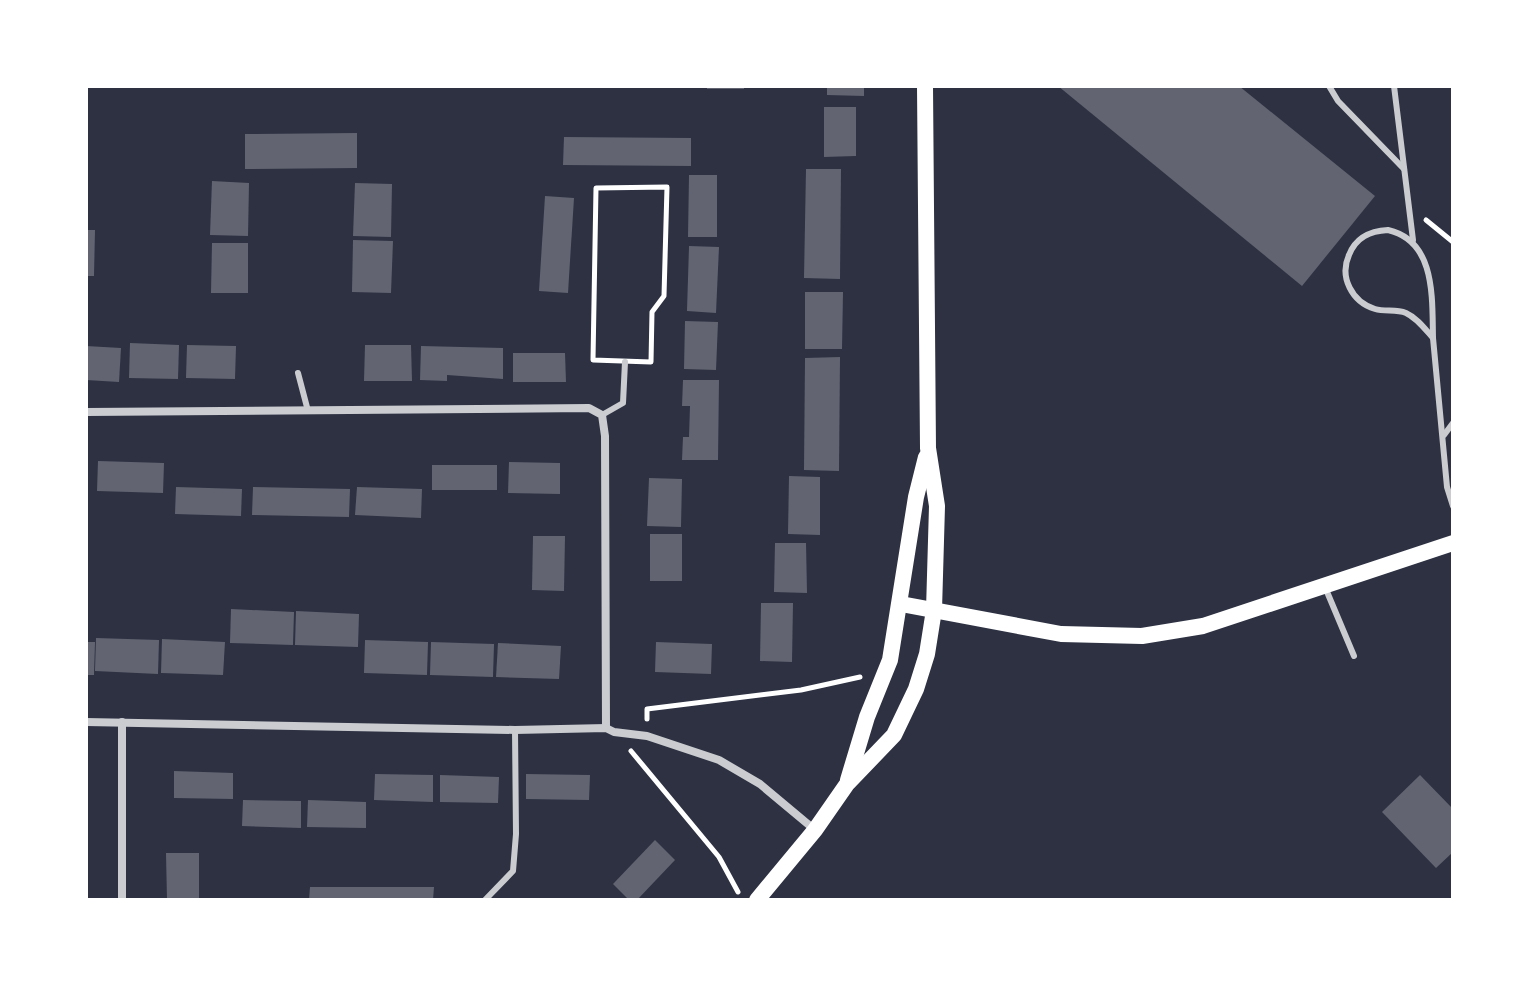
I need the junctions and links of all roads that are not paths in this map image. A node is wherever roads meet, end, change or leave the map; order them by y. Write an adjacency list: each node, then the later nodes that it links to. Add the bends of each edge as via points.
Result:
1 (925, 86): 14 (main road)
2 (1329, 86): 4 (lane)
3 (1394, 86): 4 (lane)
4 (1404, 169): 5 (lane)
5 (1413, 240): 6 (lane, via 1425,263); 6 (lane, via 1388,230 1374,231 1353,246 1345,272 1348,286 1366,305 1407,313)
6 (1433, 338): 13 (lane)
7 (625, 362): 11 (lane, via 623,403)
8 (298, 373): 9 (lane)
9 (308, 411): 10 (street); 11 (street, via 589,408)
10 (86, 412)
11 (602, 415): 24 (street)
12 (1453, 423): 13 (lane)
13 (1444, 435): 15 (lane)
14 (928, 448): 18 (main road); 19 (main road, via 937,506)
15 (1453, 506)
16 (1453, 543): 17 (main road)
17 (1325, 587): 19 (main road, via 1203,626 1142,636 1061,634); 20 (lane)
18 (901, 604): 19 (main road); 25 (main road, via 890,660)
19 (934, 610): 25 (main road, via 927,654 894,735)
20 (1354, 656)
21 (86, 722): 22 (street)
22 (122, 722): 23 (street); 27 (street)
23 (515, 730): 24 (street); 28 (lane, via 513,871)
24 (610, 730): 26 (street, via 647,736 719,760 760,784)
25 (847, 784): 26 (main road)
26 (815, 830): 29 (main road)
27 (122, 900)
28 (485, 900)
29 (757, 900)

